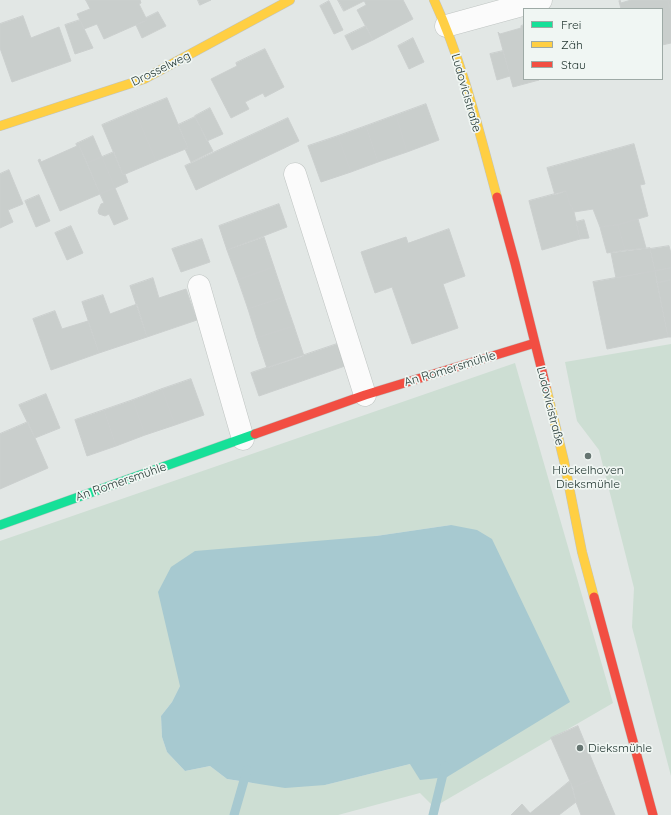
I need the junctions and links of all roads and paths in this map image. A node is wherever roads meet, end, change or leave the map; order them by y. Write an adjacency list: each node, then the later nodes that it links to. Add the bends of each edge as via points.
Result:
1 (290, 0): 5 (street, Drosselweg, via 144,79)
2 (434, 0): 4 (street, Ludovicistraße)
3 (541, 0): 4 (street)
4 (446, 26): 8 (street, Ludovicistraße, via 469,96)
5 (0, 126)
6 (295, 174): 9 (street)
7 (199, 286): 10 (street)
8 (535, 343): 9 (street, An Romersmühle); 12 (street, Ludovicistraße, via 564,461 582,552)
9 (365, 395): 10 (street, An Romersmühle)
10 (243, 439): 11 (street, An Romersmühle)
11 (0, 525)
12 (653, 815)

